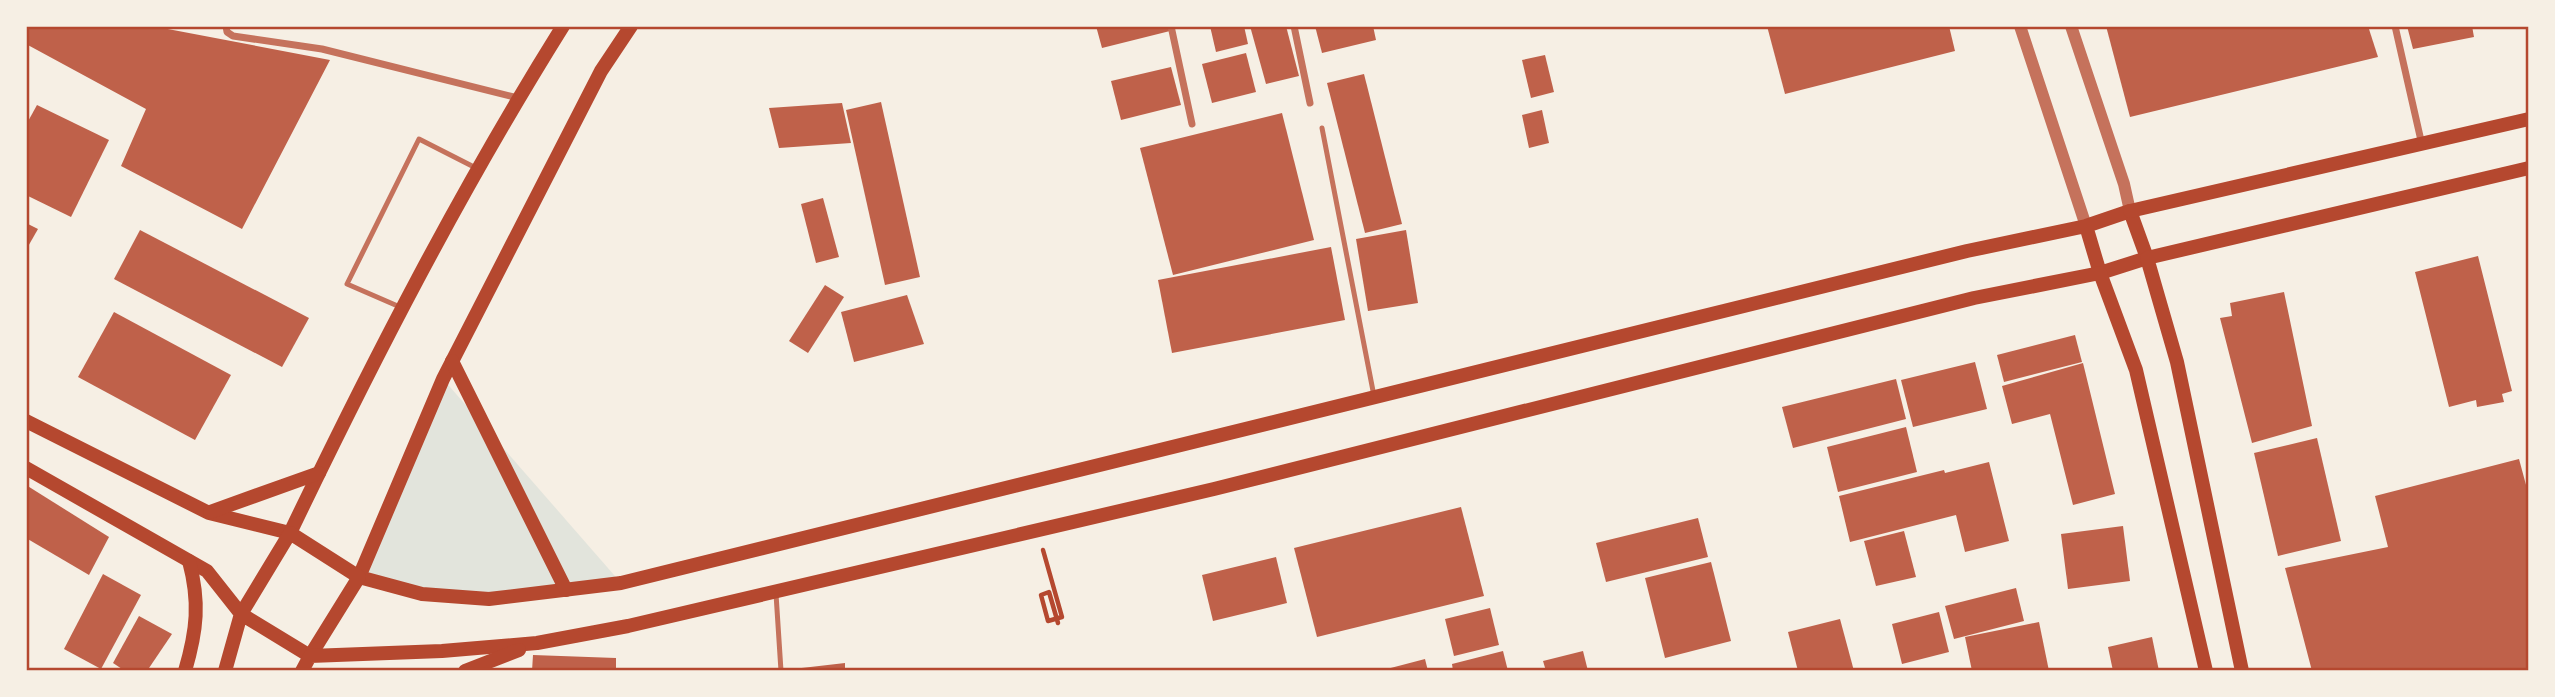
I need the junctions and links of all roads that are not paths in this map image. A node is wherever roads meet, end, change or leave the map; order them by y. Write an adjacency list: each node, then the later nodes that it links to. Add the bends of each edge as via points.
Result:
1 (226, 26): 9 (street, via 233,37 322,48)
2 (563, 26): 9 (main road)
3 (631, 26): 22 (main road, via 601,71)
4 (1171, 26): 12 (street)
5 (1294, 26): 10 (street)
6 (2020, 26): 18 (street)
7 (2071, 26): 17 (street)
8 (2395, 26): 14 (street)
9 (518, 98): 16 (main road)
10 (1310, 103)
11 (2529, 119): 14 (main road)
12 (1192, 124)
13 (1322, 128): 23 (lane)
14 (2422, 145): 17 (main road)
15 (2529, 168): 19 (main road)
16 (477, 169): 21 (main road); 21 (lane, via 419,139 347,284)
17 (2130, 211): 18 (main road); 19 (main road)
18 (2086, 226): 20 (main road); 23 (main road, via 1967,251)
19 (2147, 258): 20 (main road); 42 (main road, via 2177,362)
20 (2100, 273): 32 (main road, via 1974,298 1214,489); 41 (main road, via 2136,370)
21 (402, 309): 26 (main road)
22 (452, 361): 30 (main road); 31 (main road)
23 (1375, 398): 31 (main road, via 621,583)
24 (26, 421): 27 (main road)
25 (26, 468): 29 (main road)
26 (319, 473): 27 (main road); 28 (main road)
27 (209, 513): 28 (main road)
28 (290, 533): 30 (main road); 33 (main road)
29 (189, 561): 33 (main road, via 207,571); 36 (main road, via 197,608 195,638)
30 (359, 577): 31 (main road, via 422,594 489,599); 35 (main road)
31 (566, 590)
32 (776, 592): 34 (main road); 40 (lane)
33 (241, 614): 35 (main road); 37 (main road)
34 (537, 643): 35 (main road, via 442,652); 39 (main road)
35 (310, 656): 38 (main road)
36 (185, 671)
37 (225, 671)
38 (302, 671)
39 (465, 671)
40 (781, 671)
41 (2206, 671)
42 (2242, 671)

